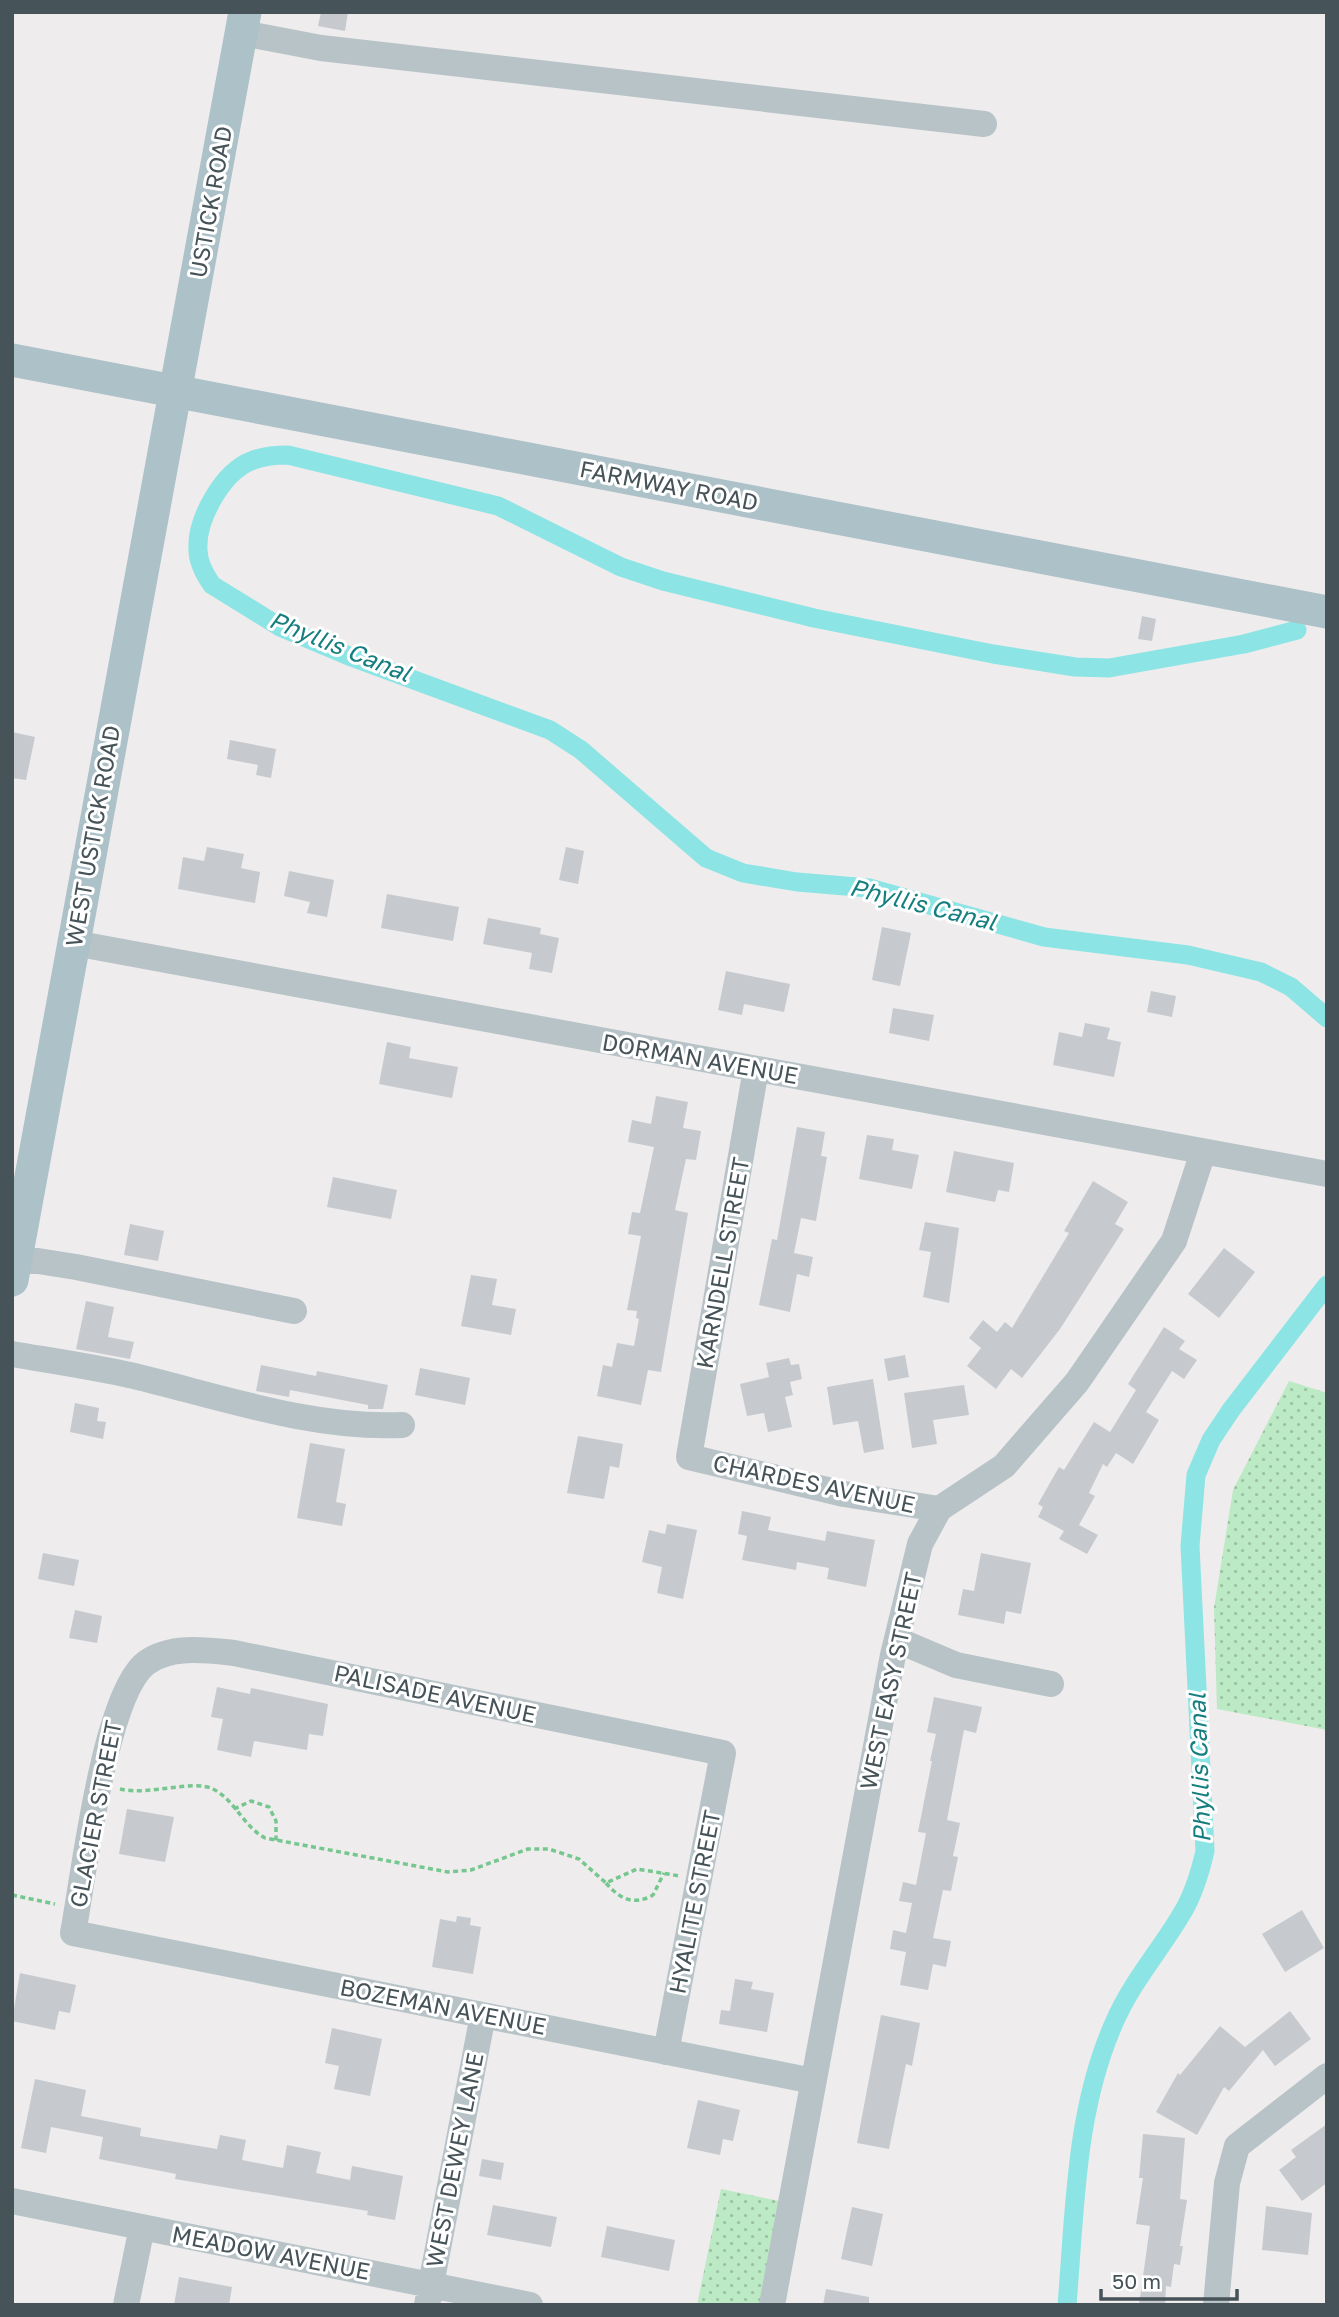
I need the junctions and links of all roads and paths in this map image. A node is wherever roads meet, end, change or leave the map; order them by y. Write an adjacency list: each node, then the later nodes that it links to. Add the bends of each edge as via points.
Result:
1 (243, 23): 2 (street, via 321,48); 4 (main road, USTICK ROAD)
2 (984, 124)
3 (12, 359): 4 (main road, FARMWAY ROAD)
4 (177, 392): 5 (main road, FARMWAY ROAD); 6 (main road, WEST USTICK ROAD)
5 (1327, 612)
6 (74, 943): 7 (street, DORMAN AVENUE); 10 (main road, WEST USTICK ROAD)
7 (756, 1069): 8 (street, DORMAN AVENUE); 14 (street, KARNDELL STREET)
8 (1203, 1152): 9 (street, DORMAN AVENUE); 15 (street, WEST EASY STREET, via 1174,1241 1077,1382 1004,1466)
9 (1327, 1174)
10 (13, 1267): 11 (street, via 76,1267)
11 (293, 1311)
12 (12, 1354): 13 (street, via 325,1419)
13 (402, 1425)
14 (689, 1457): 15 (street, CHARDES AVENUE, via 844,1494)
15 (939, 1509): 16 (street, WEST EASY STREET, via 920,1544)
16 (897, 1640): 18 (street, via 956,1665); 31 (street, WEST EASY STREET)
17 (147, 1662): 19 (street, PALISADE AVENUE, via 184,1650 234,1653); 20 (street, GLACIER STREET, via 121,1697)
18 (1051, 1684)
19 (723, 1754): 24 (street, HYALITE STREET)
20 (101, 1785): 21 (path, via 144,1793 200,1785 218,1791); 27 (street, GLACIER STREET)
21 (234, 1809): 22 (path, via 253,1832); 22 (path, via 251,1801 269,1807 276,1821)
22 (276, 1841): 25 (path, via 448,1872 471,1870 528,1849 549,1849 579,1859)
23 (664, 1873): 24 (path); 25 (path, via 637,1869); 25 (path, via 653,1895 638,1901 623,1899)
24 (699, 1880): 29 (street, HYALITE STREET)
25 (606, 1883)
26 (12, 1895): 27 (path)
27 (76, 1920): 28 (street, BOZEMAN AVENUE)
28 (484, 2015): 29 (street, BOZEMAN AVENUE); 34 (street, WEST DEWEY LANE)
29 (666, 2052): 31 (street, BOZEMAN AVENUE)
30 (1327, 2076): 38 (street, via 1237,2146 1227,2183)
31 (813, 2081): 37 (street, WEST EASY STREET)
32 (12, 2201): 33 (street, MEADOW AVENUE)
33 (142, 2227): 34 (street, MEADOW AVENUE); 35 (street)
34 (429, 2295): 36 (street, MEADOW AVENUE)
35 (126, 2305)
36 (530, 2305)
37 (772, 2305)
38 (1216, 2305)

